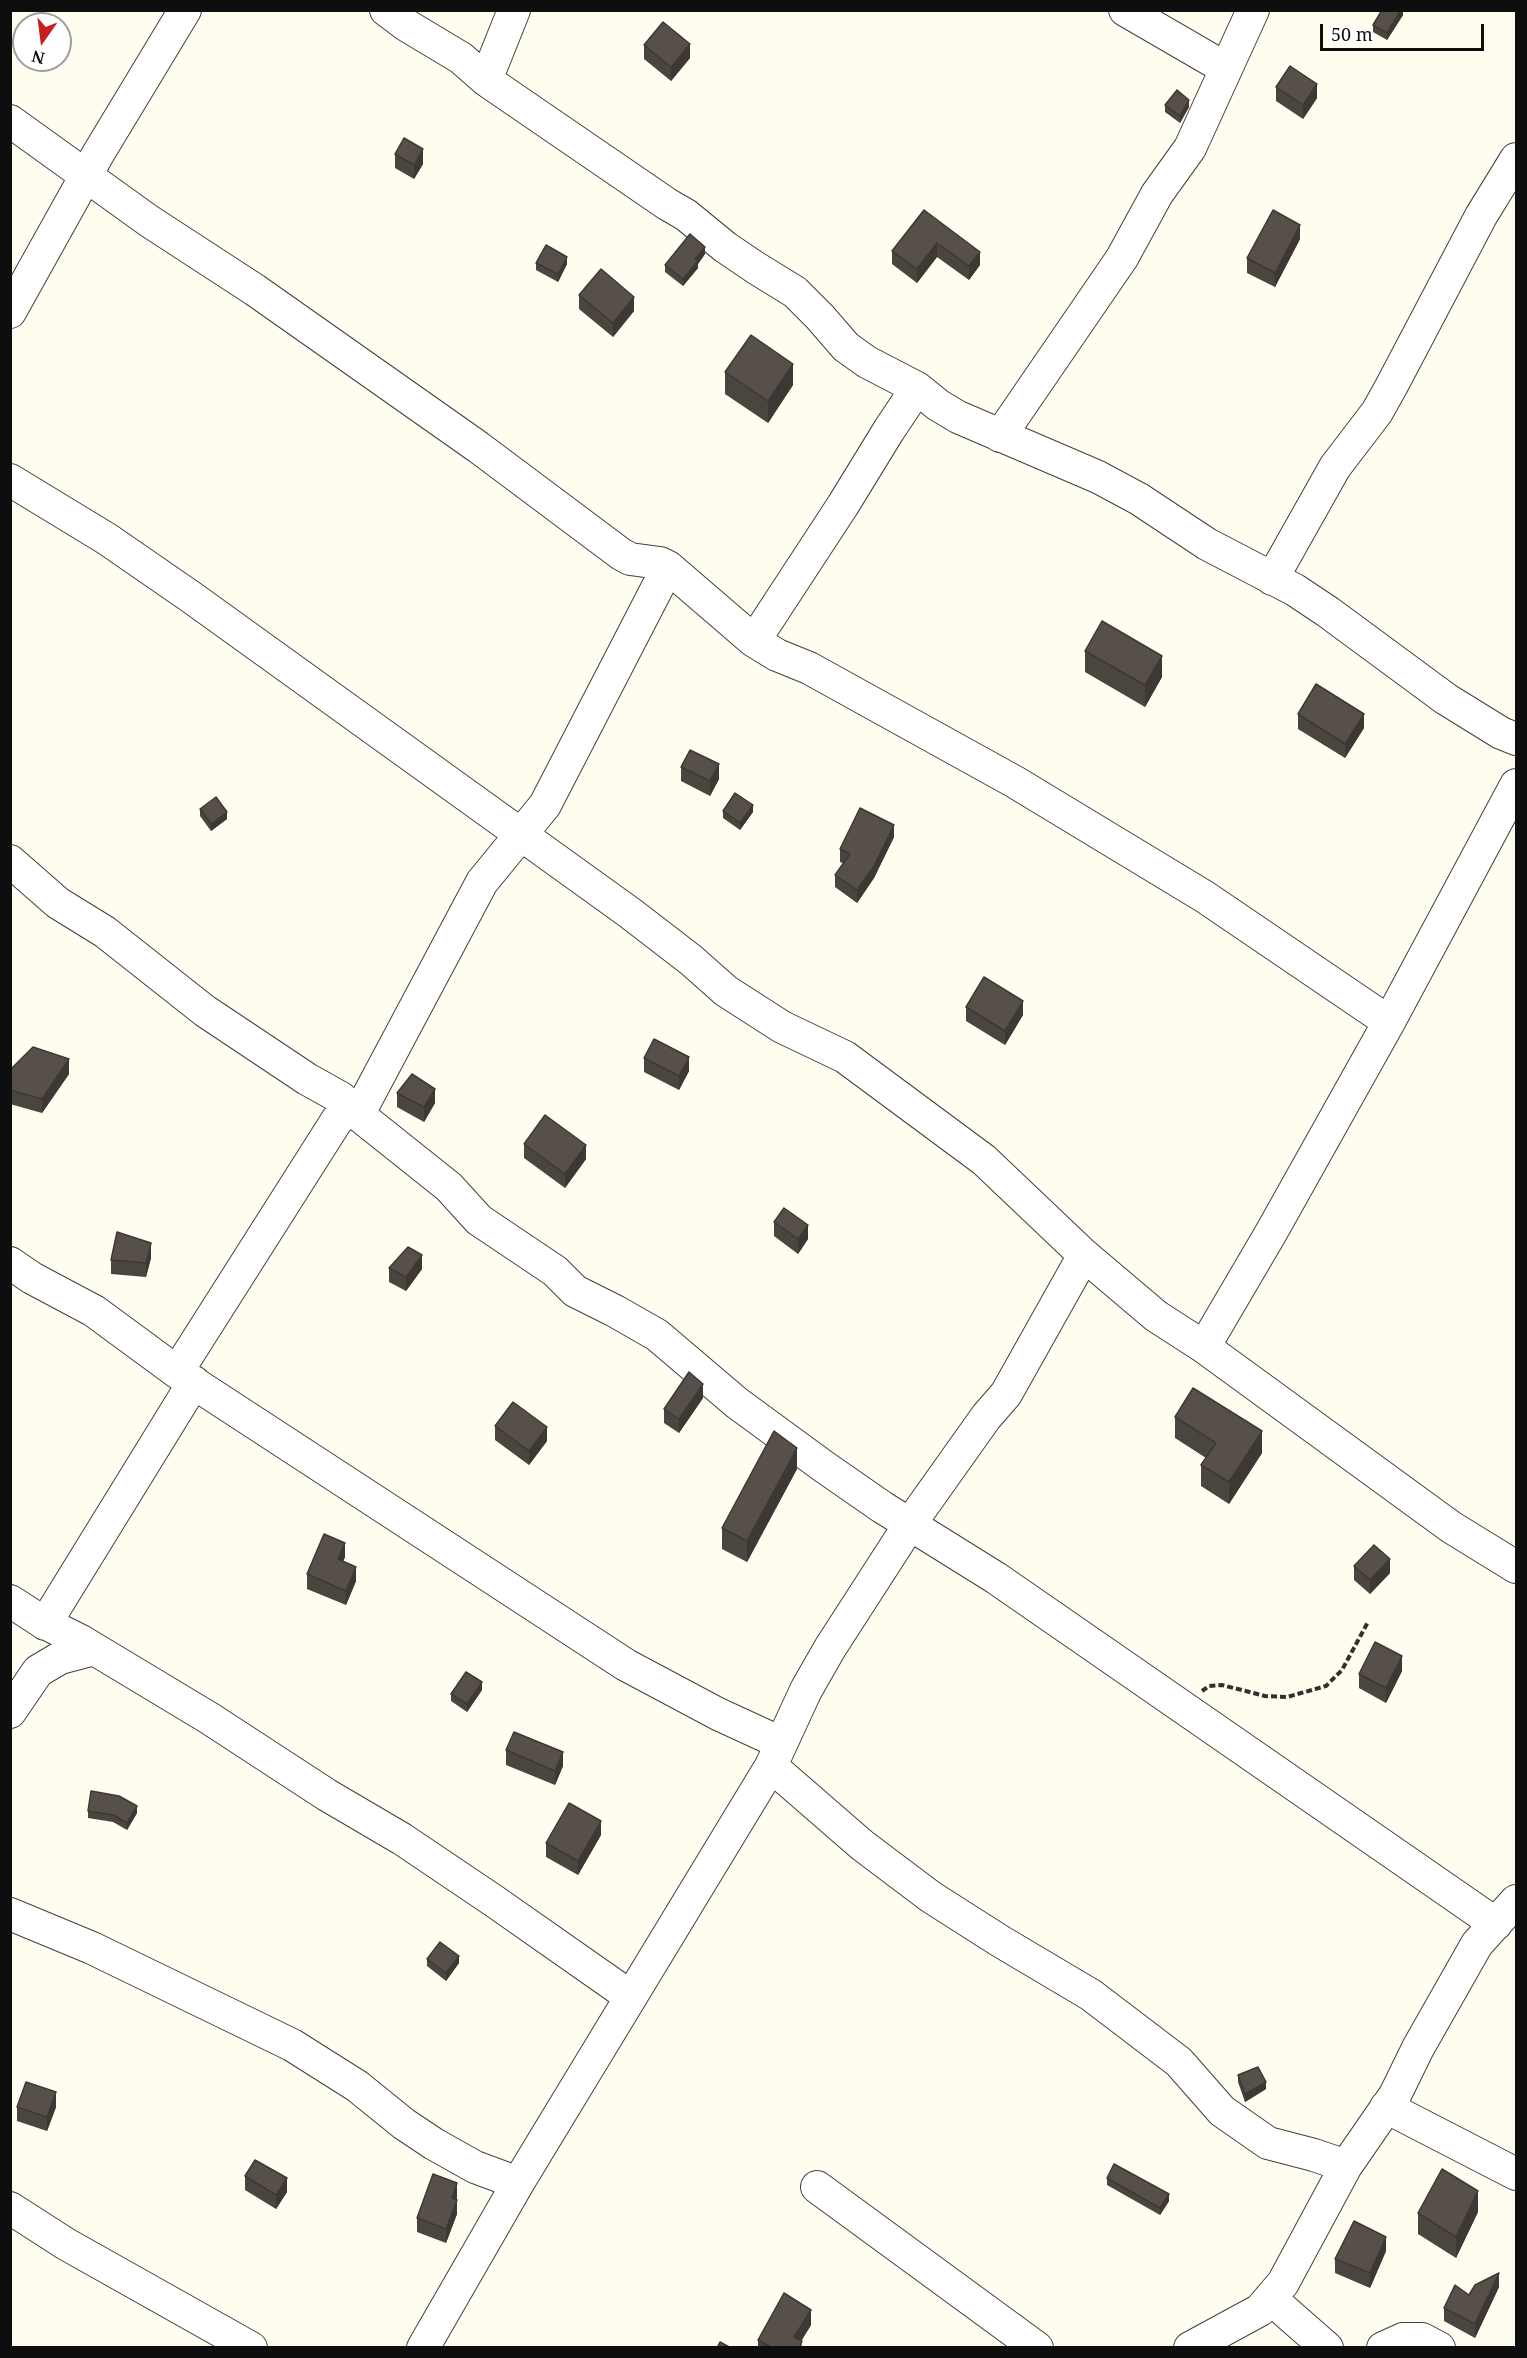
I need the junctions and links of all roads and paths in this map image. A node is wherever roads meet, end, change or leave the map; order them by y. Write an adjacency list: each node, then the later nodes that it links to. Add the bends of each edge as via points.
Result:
1 (185, 10): 10 (street)
2 (386, 10): 7 (street, via 461,58)
3 (514, 10): 7 (street)
4 (1125, 10): 6 (street)
5 (1253, 10): 6 (street)
6 (1226, 68): 13 (street, via 1190,147 1157,194 1122,258)
7 (486, 80): 12 (street, via 795,292 846,347)
8 (10, 121): 10 (street)
9 (1516, 159): 16 (street, via 1382,403 1335,467)
10 (87, 175): 11 (street); 15 (street, via 478,447 621,554)
11 (10, 312)
12 (917, 388): 13 (street, via 958,417); 17 (street)
13 (1000, 436): 16 (street, via 1125,491 1207,544)
14 (10, 480): 20 (street, via 107,539)
15 (668, 567): 17 (street); 20 (street, via 545,805)
16 (1272, 579): 18 (street, via 1328,612 1446,699)
17 (754, 642): 22 (street, via 809,668 1015,782 1205,897)
18 (1516, 740)
19 (1516, 785): 22 (street)
20 (521, 834): 23 (street, via 482,882); 24 (street, via 630,913 726,991 782,1027 845,1057 922,1113 984,1160)
21 (10, 861): 23 (street, via 58,903 105,932 206,1011 341,1098)
22 (1389, 1022): 26 (street)
23 (354, 1111): 27 (street, via 337,1120); 28 (street, via 449,1187 479,1220 555,1271 575,1291 657,1335 767,1426)
24 (1084, 1255): 26 (street, via 1156,1316); 28 (street, via 1006,1394)
25 (10, 1263): 27 (street, via 94,1311)
26 (1204, 1347): 29 (street, via 1451,1527)
27 (185, 1377): 32 (street); 37 (street, via 626,1665 718,1714)
28 (910, 1524): 35 (street); 37 (street, via 830,1648)
29 (1516, 1568)
30 (10, 1601): 32 (street)
31 (1368, 1622): 35 (path, via 1341,1670 1326,1686 1287,1697 1209,1686)
32 (43, 1623): 33 (street); 34 (street)
33 (94, 1649): 34 (street, via 60,1658); 40 (street, via 402,1839)
34 (38, 1671): 36 (street)
35 (1185, 1708): 38 (street)
36 (10, 1712)
37 (776, 1755): 40 (street); 42 (street, via 862,1845 931,1897 1091,1995 1179,2061 1222,2111 1268,2143)
38 (1509, 1910): 41 (street, via 1478,1944)
39 (10, 1914): 44 (street, via 92,1948 292,2045 357,2086 434,2144 475,2167)
40 (631, 1997): 44 (street)
41 (1386, 2107): 42 (street); 43 (street)
42 (1346, 2166): 47 (street, via 1283,2283)
43 (1516, 2174)
44 (518, 2183): 49 (street)
45 (817, 2187): 50 (street)
46 (10, 2208): 48 (street)
47 (1270, 2298): 51 (street, via 1260,2310); 52 (street)
48 (251, 2348)
49 (423, 2348)
50 (1037, 2348)
51 (1190, 2348)
52 (1327, 2348)
53 (1383, 2348): 54 (street, via 1403,2339 1422,2339)
54 (1439, 2348)

